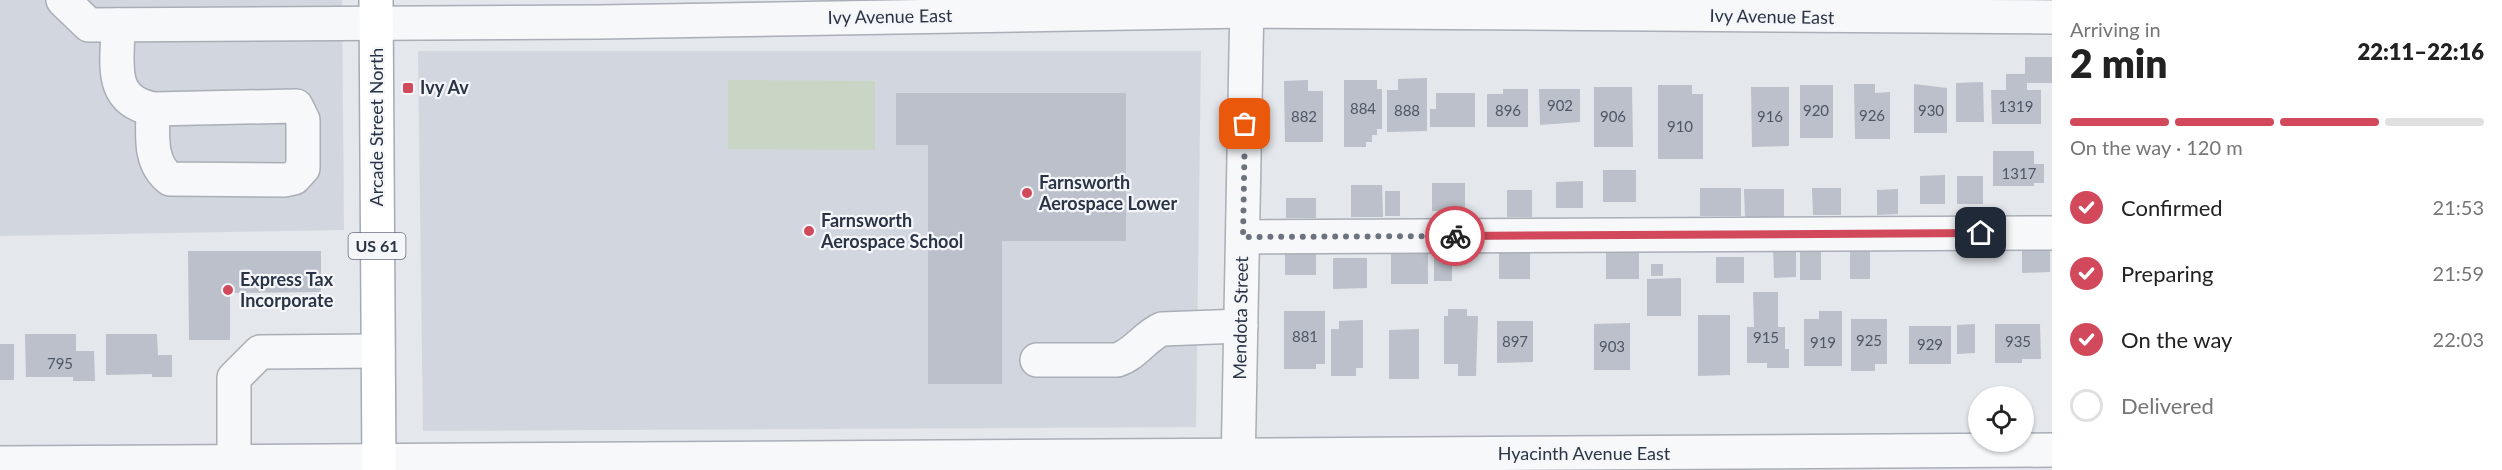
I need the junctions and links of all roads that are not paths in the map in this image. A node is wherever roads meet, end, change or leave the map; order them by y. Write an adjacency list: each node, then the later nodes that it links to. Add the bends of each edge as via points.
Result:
1 (63, 0): 7 (street, Ivy Avenue East, via 89,25)
2 (1247, 5): 3 (street, Ivy Avenue East); 5 (street, Ivy Avenue East); 10 (street, Mendota Street)
3 (1895, 9): 6 (street, Ivy Avenue East)
4 (376, 11): 5 (street, Ivy Avenue East); 7 (street, Ivy Avenue East); 12 (main road, Arcade Street North / US 61)
5 (599, 11)
6 (2052, 17)
7 (118, 25): 8 (street, via 121,92 137,106)
8 (153, 109): 8 (street, via 154,153 161,172 170,179 285,180 294,178 303,168 303,120 296,106)
9 (2052, 233): 10 (street)
10 (1243, 237): 11 (street, Mendota Street)
11 (1241, 326): 13 (street, via 1162,329 1128,357 1117,360); 17 (street, Mendota Street)
12 (378, 351): 15 (street, via 260,352 234,378); 18 (main road, Arcade Street North / US 61)
13 (1037, 360)
14 (2052, 450): 17 (street, Hyacinth Avenue East)
15 (234, 462): 16 (street, Hyacinth Avenue East); 18 (street, Hyacinth Avenue East)
16 (0, 463)
17 (1238, 463): 18 (street, Hyacinth Avenue East)
18 (379, 466)

